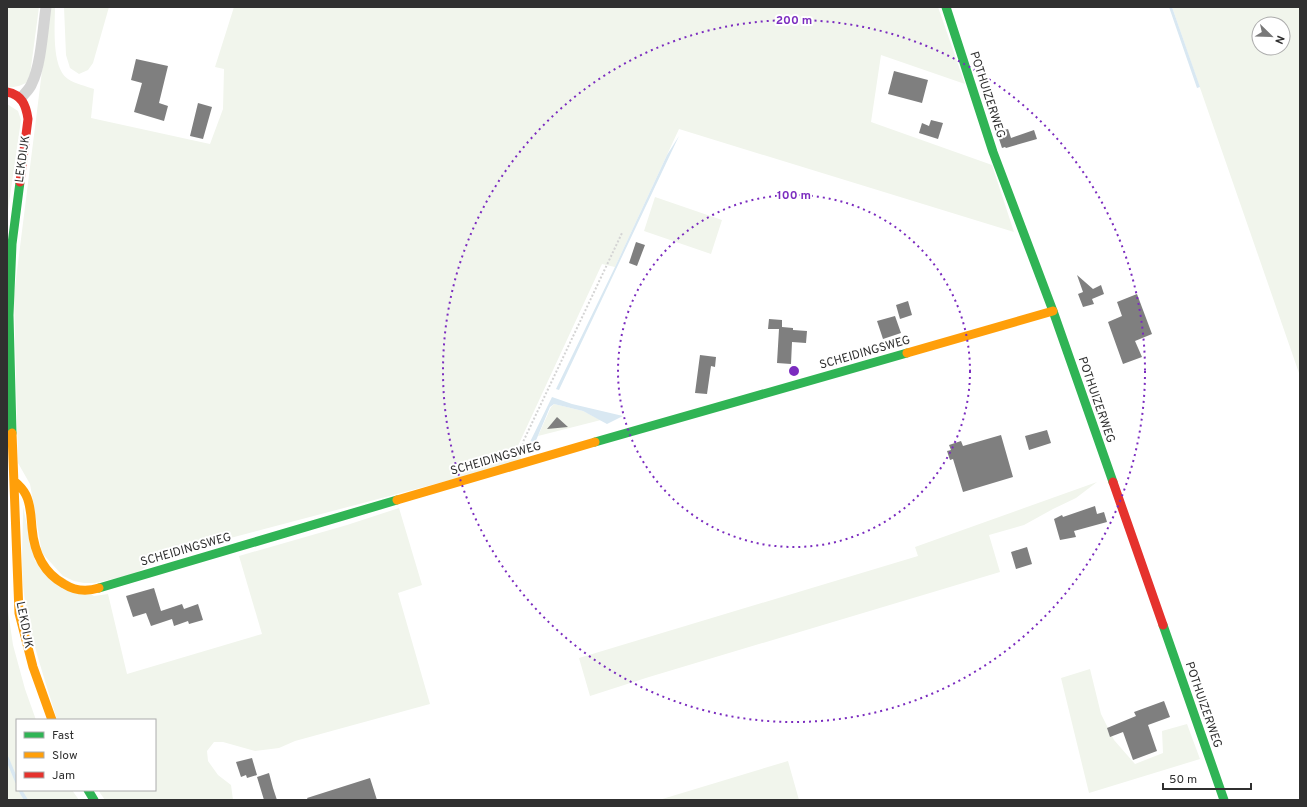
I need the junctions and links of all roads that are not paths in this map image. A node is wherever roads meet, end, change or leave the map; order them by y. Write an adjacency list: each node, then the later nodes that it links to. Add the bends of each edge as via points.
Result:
1 (46, 7): 4 (street, via 36,72 32,85)
2 (946, 7): 5 (street, POTHUIZERWEG, via 993,152)
3 (7, 92): 4 (street)
4 (21, 98): 6 (street, LEKDIJK, via 27,108 28,119 12,244 9,315)
5 (1053, 311): 6 (street, SCHEIDINGSWEG, via 89,591 73,589 48,572 34,546 28,500 21,486); 10 (street, POTHUIZERWEG)
6 (14, 481): 7 (street, LEKDIJK, via 19,613 34,671)
7 (52, 719)
8 (89, 791): 9 (street)
9 (94, 800)
10 (1224, 800)

